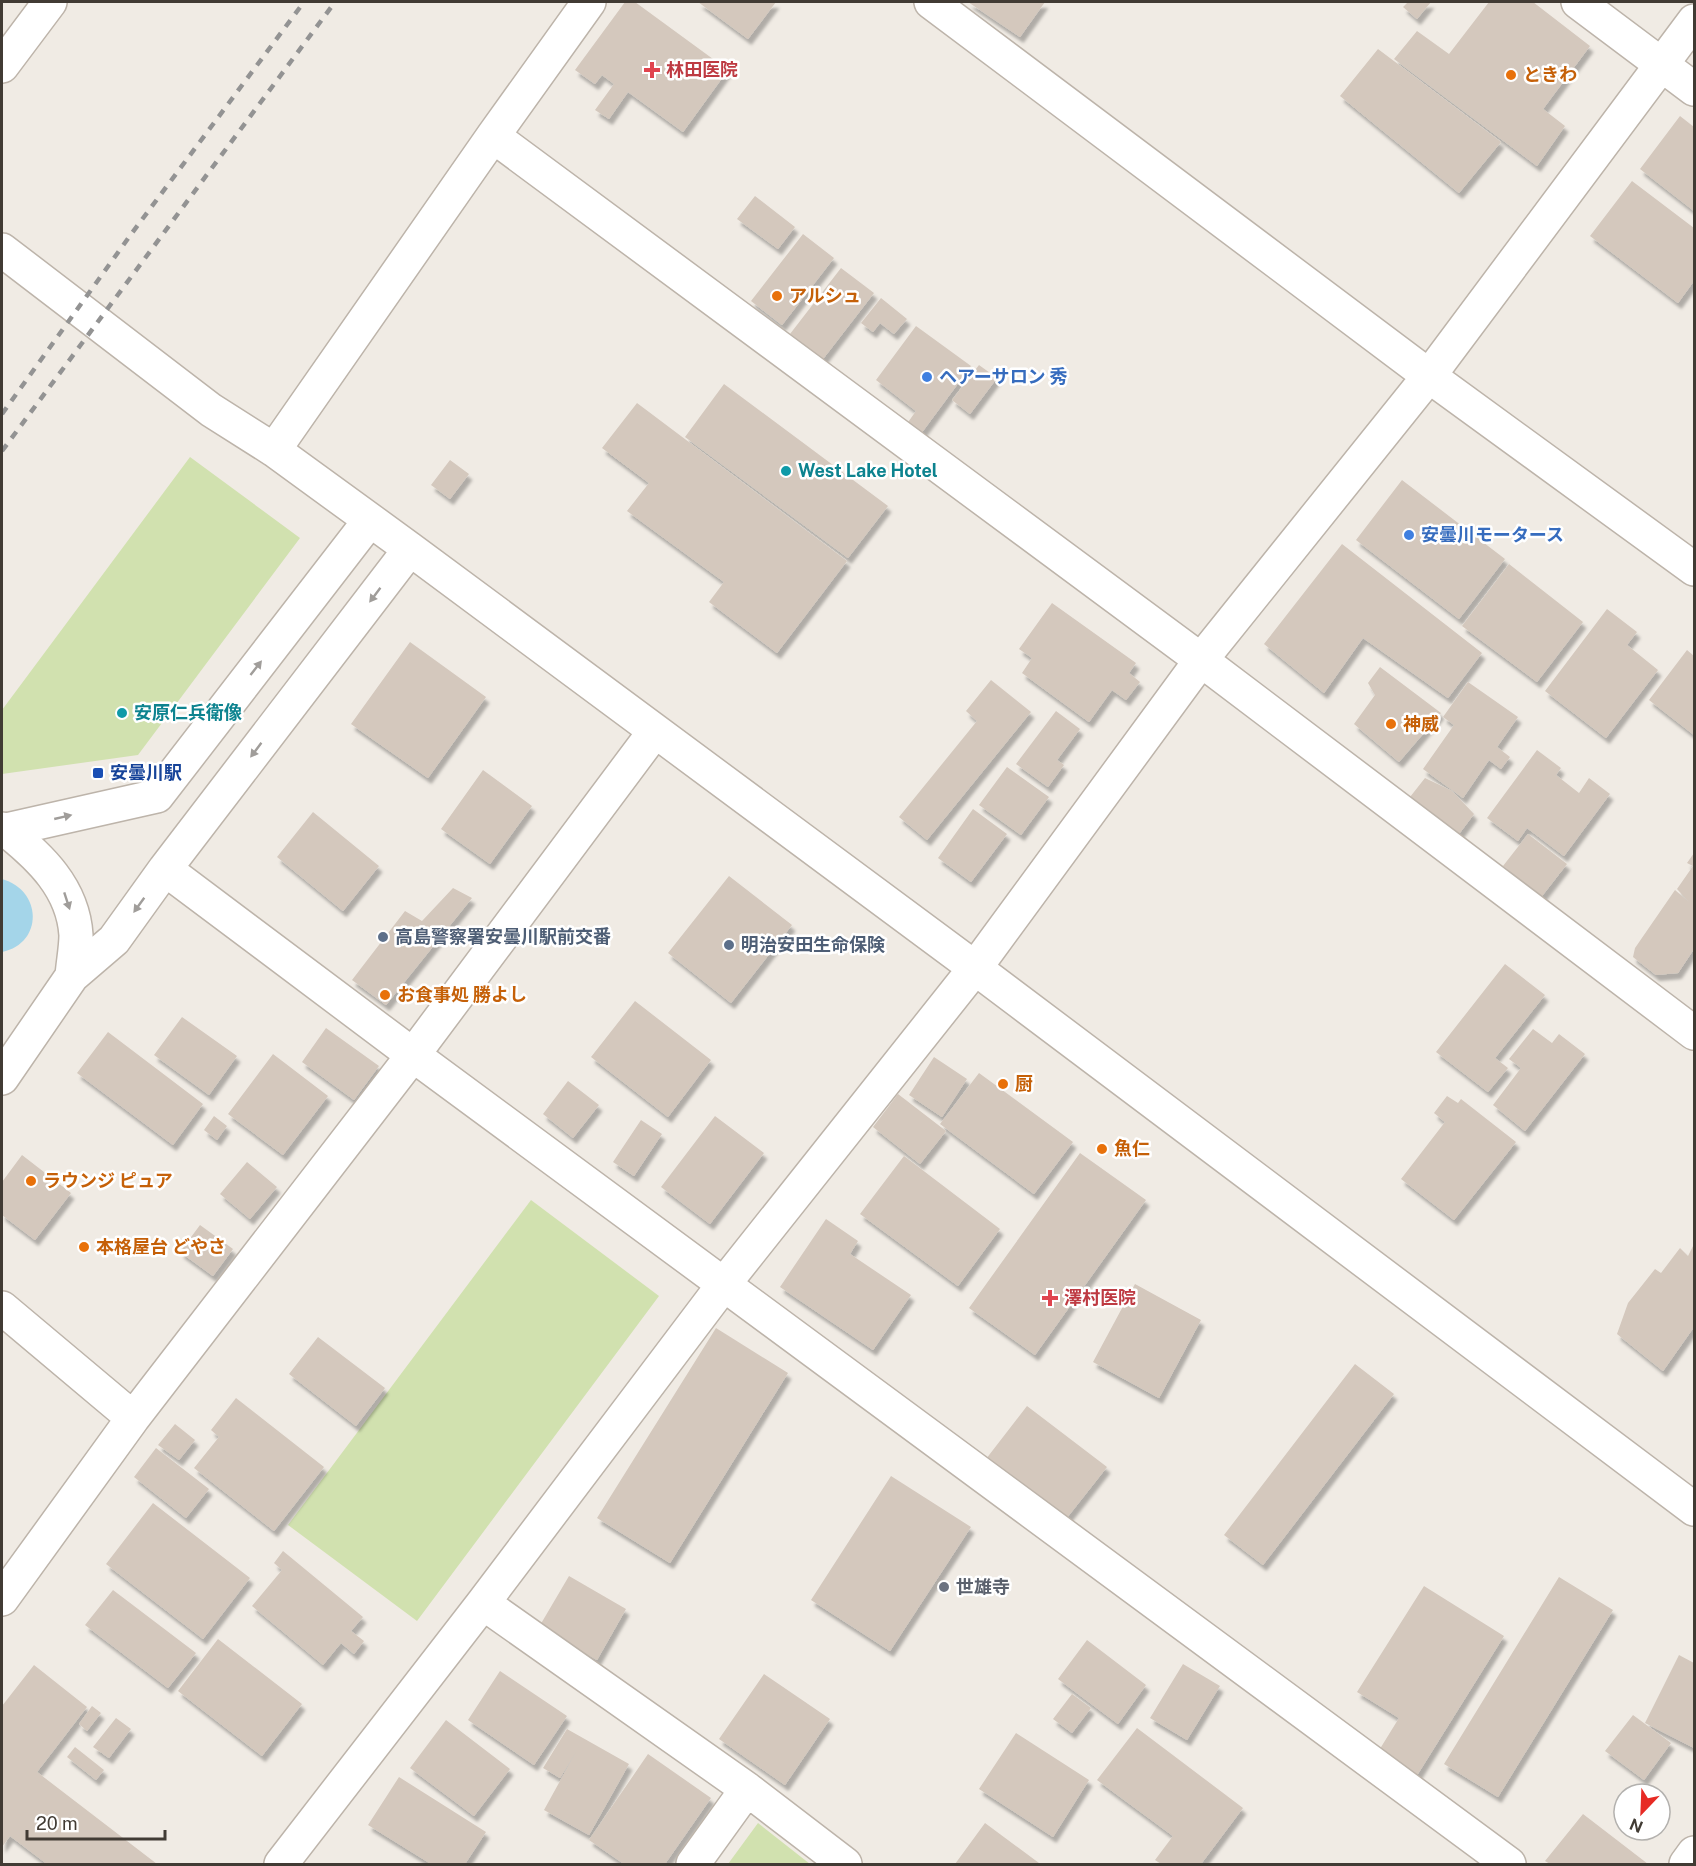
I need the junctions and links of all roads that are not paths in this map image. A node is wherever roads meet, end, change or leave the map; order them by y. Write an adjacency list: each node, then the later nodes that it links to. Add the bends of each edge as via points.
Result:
1 (50, 2): 7 (street)
2 (589, 2): 9 (street)
3 (931, 2): 11 (street)
4 (1578, 2): 6 (street)
5 (1695, 21): 6 (street)
6 (1661, 64): 8 (street); 11 (street)
7 (2, 66)
8 (1695, 89)
9 (493, 136): 12 (street); 16 (street)
10 (2, 250): 12 (street, via 211,410)
11 (1429, 376): 15 (street); 16 (street)
12 (274, 450): 13 (street)
13 (370, 520): 14 (street); 18 (street, one-way to 13, via 157,796)
14 (410, 549): 17 (street); 19 (street, one-way to 19)
15 (1695, 569)
16 (1201, 660): 20 (street); 22 (street)
17 (655, 731): 20 (street); 23 (street)
18 (4, 830): 21 (street, one-way to 21, via 36,854 67,896 76,934)
19 (165, 869): 21 (street, one-way to 21, via 114,940); 23 (street)
20 (975, 968): 25 (street); 28 (street)
21 (72, 976): 24 (street)
22 (1695, 1033)
23 (413, 1055): 25 (street); 27 (street)
24 (2, 1078)
25 (724, 1284): 30 (street); 36 (street)
26 (2, 1308): 27 (street)
27 (133, 1418): 29 (street)
28 (1695, 1509)
29 (2, 1599)
30 (483, 1603): 31 (street); 33 (street)
31 (747, 1789): 34 (street); 35 (street)
32 (1695, 1853): 37 (street)
33 (281, 1864)
34 (693, 1864)
35 (845, 1864)
36 (1509, 1864)
37 (1686, 1864)

